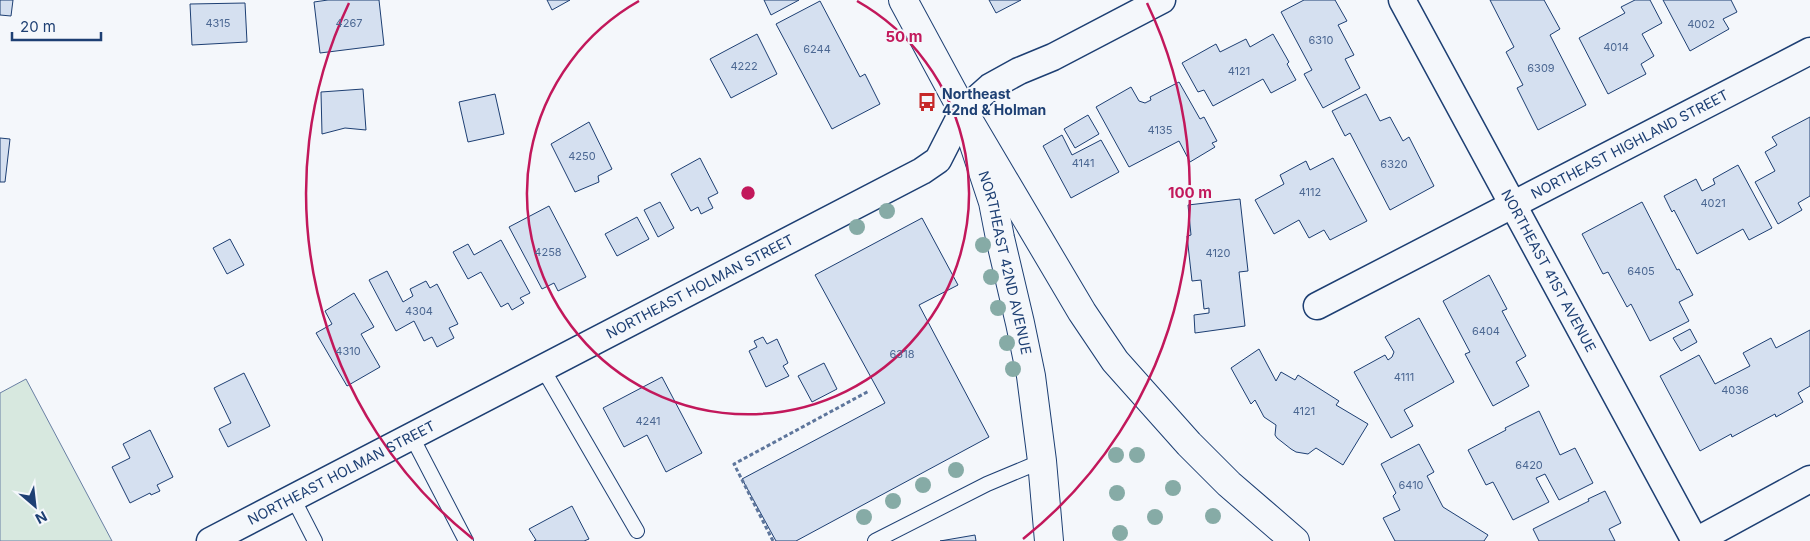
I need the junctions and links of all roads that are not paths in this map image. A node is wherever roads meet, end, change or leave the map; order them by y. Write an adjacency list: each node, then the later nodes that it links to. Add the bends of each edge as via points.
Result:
1 (903, 0): 5 (street, NORTHEAST 42ND AVENUE)
2 (1162, 0): 5 (street, NORTHEAST HOLMAN STREET, via 990,87)
3 (1402, 0): 6 (street, NORTHEAST 41ST AVENUE)
4 (1810, 51): 6 (street, NORTHEAST HIGHLAND STREET)
5 (962, 112): 8 (street, NORTHEAST HOLMAN STREET, via 938,160 922,171); 10 (street, NORTHEAST 42ND AVENUE, via 993,202 1031,376); 19 (street, via 1115,361 1222,478)
6 (1513, 204): 7 (street, NORTHEAST HIGHLAND STREET); 20 (street, NORTHEAST 41ST AVENUE)
7 (1317, 306)
8 (543, 369): 9 (street, NORTHEAST HOLMAN STREET); 13 (lane)
9 (412, 437): 12 (street, NORTHEAST HOLMAN STREET); 16 (lane)
10 (1042, 461): 17 (lane, via 987,484); 18 (street, NORTHEAST 42ND AVENUE)
11 (1810, 479): 20 (street)
12 (293, 498): 14 (street, NORTHEAST HOLMAN STREET); 15 (lane)
13 (637, 532)
14 (210, 541)
15 (315, 541)
16 (466, 541)
17 (875, 541)
18 (1049, 541)
19 (1295, 541)
20 (1696, 541)

